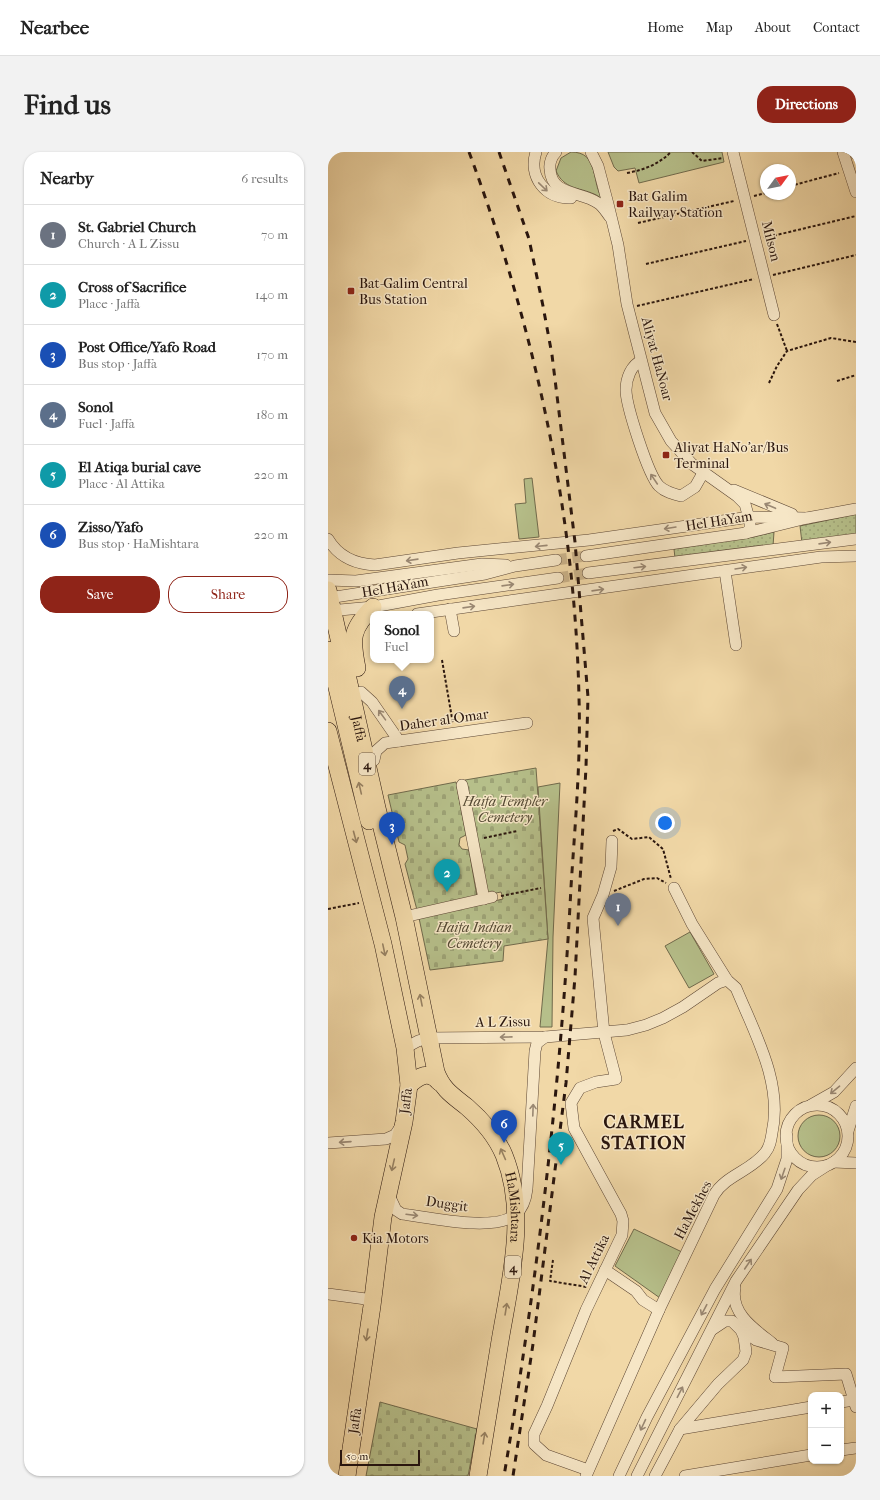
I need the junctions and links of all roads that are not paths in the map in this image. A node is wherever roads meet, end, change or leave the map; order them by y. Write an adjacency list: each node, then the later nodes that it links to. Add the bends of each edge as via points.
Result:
1 (536, 152): 7 (street, one-way to 7, via 533,164 539,184 548,192 563,198)
2 (556, 152): 7 (street, via 549,166 555,184 561,189)
3 (591, 152): 8 (street, Aliyat HaNoar, via 598,166)
4 (843, 152): 6 (street)
5 (733, 154): 9 (street, Milson)
6 (856, 190)
7 (586, 198): 8 (street, via 598,203)
8 (612, 221): 10 (street, Aliyat HaNoar, via 627,304)
9 (774, 315)
10 (642, 361): 11 (street, Aliyat HaNoar, via 663,429 681,453); 11 (street, one-way to 10, via 695,487 681,496 666,491 651,476 626,390 631,371)
11 (703, 473): 12 (street, Aliyat HaNoar)
12 (717, 482): 14 (street, Aliyat HaNoar, via 742,501); 15 (street, Aliyat HaNoar, one-way to 12, via 782,511)
13 (856, 509): 15 (street, Hel HaYam)
14 (750, 517): 15 (street); 16 (street, via 750,529); 17 (street, one-way to 17, via 589,540 458,553 375,565 364,565 350,560 336,550)
15 (807, 518): 16 (street, Hel HaYam)
16 (746, 533): 20 (street, Hel HaYam)
17 (328, 539)
18 (856, 539): 19 (street, one-way to 18)
19 (775, 550): 21 (street); 26 (street, one-way to 19)
20 (586, 556)
21 (821, 557): 22 (street); 25 (street, one-way to 21)
22 (853, 558)
23 (556, 560): 24 (street, Hel HaYam)
24 (515, 566): 28 (street, Hel HaYam, via 482,564 356,581); 29 (street, Hel HaYam)
25 (725, 571): 30 (street, one-way to 25); 35 (street)
26 (588, 573)
27 (558, 578): 31 (street, Hel HaYam, one-way to 27, via 438,595)
28 (328, 580)
29 (331, 603): 33 (street); 33 (street, Hel HaYam); 45 (highway, Jaffa / 4)
30 (450, 609): 32 (street); 34 (street)
31 (384, 611)
32 (434, 611)
33 (370, 615): 37 (highway, via 353,637 352,647)
34 (454, 631)
35 (736, 645)
36 (328, 650): 48 (highway, one-way to 36, via 395,904 372,833)
37 (361, 692): 40 (street, one-way to 37, via 372,702); 41 (highway)
38 (527, 723): 40 (street, Daher al-Omar)
39 (328, 731): 44 (highway, Jaffa / 4)
40 (398, 741): 41 (street, Daher al-Omar, via 382,745 376,751)
41 (374, 760): 45 (highway)
42 (328, 768): 44 (street)
43 (462, 785): 48 (street, via 488,898)
44 (343, 791): 54 (highway, Jaffa / 4, one-way to 54, via 372,900)
45 (377, 808): 48 (highway, Jaffa / 4)
46 (612, 841): 50 (street, via 611,867 593,918)
47 (674, 888): 49 (street, HaMekhes, via 692,924)
48 (404, 917): 53 (highway, Jaffa / 4, one-way to 48)
49 (727, 980): 50 (street, A L Zissu, via 718,983 683,1007 646,1025); 76 (street, HaMekhes, via 736,988 772,1082 775,1114 770,1145 758,1160 719,1187)
50 (604, 1033): 52 (street, A L Zissu); 70 (street, Al Attika, via 616,1079 580,1088 571,1103 574,1128 623,1220 622,1235)
51 (524, 1037): 52 (street, A L Zissu); 53 (street, A L Zissu, one-way to 53); 55 (street)
52 (545, 1037): 55 (street, via 537,1043)
53 (428, 1038): 54 (street, A L Zissu); 57 (highway, Jaffa / 4)
54 (405, 1048): 58 (highway, Jaffa / 4)
55 (535, 1051): 69 (street, one-way to 55, via 523,1205 527,1190)
56 (856, 1068): 59 (street, one-way to 59, via 834,1092)
57 (439, 1082): 58 (highway, via 431,1075 425,1074); 69 (highway, HaMishtara / 4, one-way to 57, via 510,1172 496,1141 478,1118)
58 (409, 1085): 61 (highway, Jaffa / 4)
59 (809, 1106): 62 (street, via 832,1109 845,1122); 63 (street, via 793,1117 788,1126)
60 (856, 1106): 62 (street)
61 (404, 1122): 64 (street, one-way to 64, via 398,1132 389,1139); 68 (highway, Jaffa / 4, one-way to 68)
62 (848, 1133): 65 (street); 67 (street, via 844,1151)
63 (787, 1136): 67 (street, via 792,1154 799,1161 817,1167); 71 (street, one-way to 71, via 787,1159 778,1189)
64 (328, 1143)
65 (856, 1144)
66 (856, 1163): 67 (street)
67 (830, 1164): 72 (street, one-way to 67, via 798,1190 812,1175)
68 (387, 1190): 69 (street, Duggit, one-way to 69, via 395,1209 402,1214 486,1224); 74 (highway, Jaffa / 4)
69 (515, 1215): 91 (highway, HaMishtara / 4, one-way to 69, via 513,1263)
70 (605, 1270): 76 (street); 89 (street, Al Attika, via 547,1406 535,1428 533,1439 537,1448 546,1455)
71 (722, 1278): 75 (street, via 718,1291); 92 (street, one-way to 92, via 647,1417)
72 (736, 1281): 75 (street); 80 (street, via 734,1295 740,1314)
73 (328, 1294): 74 (street, via 366,1299)
74 (372, 1306): 90 (highway, Jaffa / 4, one-way to 90)
75 (723, 1307): 77 (street); 78 (street)
76 (659, 1310): 89 (street, HaMekhes)
77 (732, 1321): 78 (street, via 725,1321); 79 (street)
78 (712, 1330): 93 (street, one-way to 78)
79 (741, 1330): 80 (street, via 756,1340); 81 (street, via 746,1352)
80 (775, 1346): 81 (street, via 760,1349); 83 (street, via 783,1348 775,1377 846,1374)
81 (743, 1360): 85 (street, via 718,1384)
82 (844, 1402): 83 (street)
83 (855, 1403)
84 (808, 1408): 85 (street)
85 (680, 1429): 94 (street)
86 (856, 1448): 87 (street)
87 (844, 1450)
88 (808, 1456): 95 (street)
89 (587, 1473)
90 (348, 1476)
91 (478, 1476)
92 (619, 1476)
93 (637, 1476)
94 (655, 1476)
95 (685, 1476)

